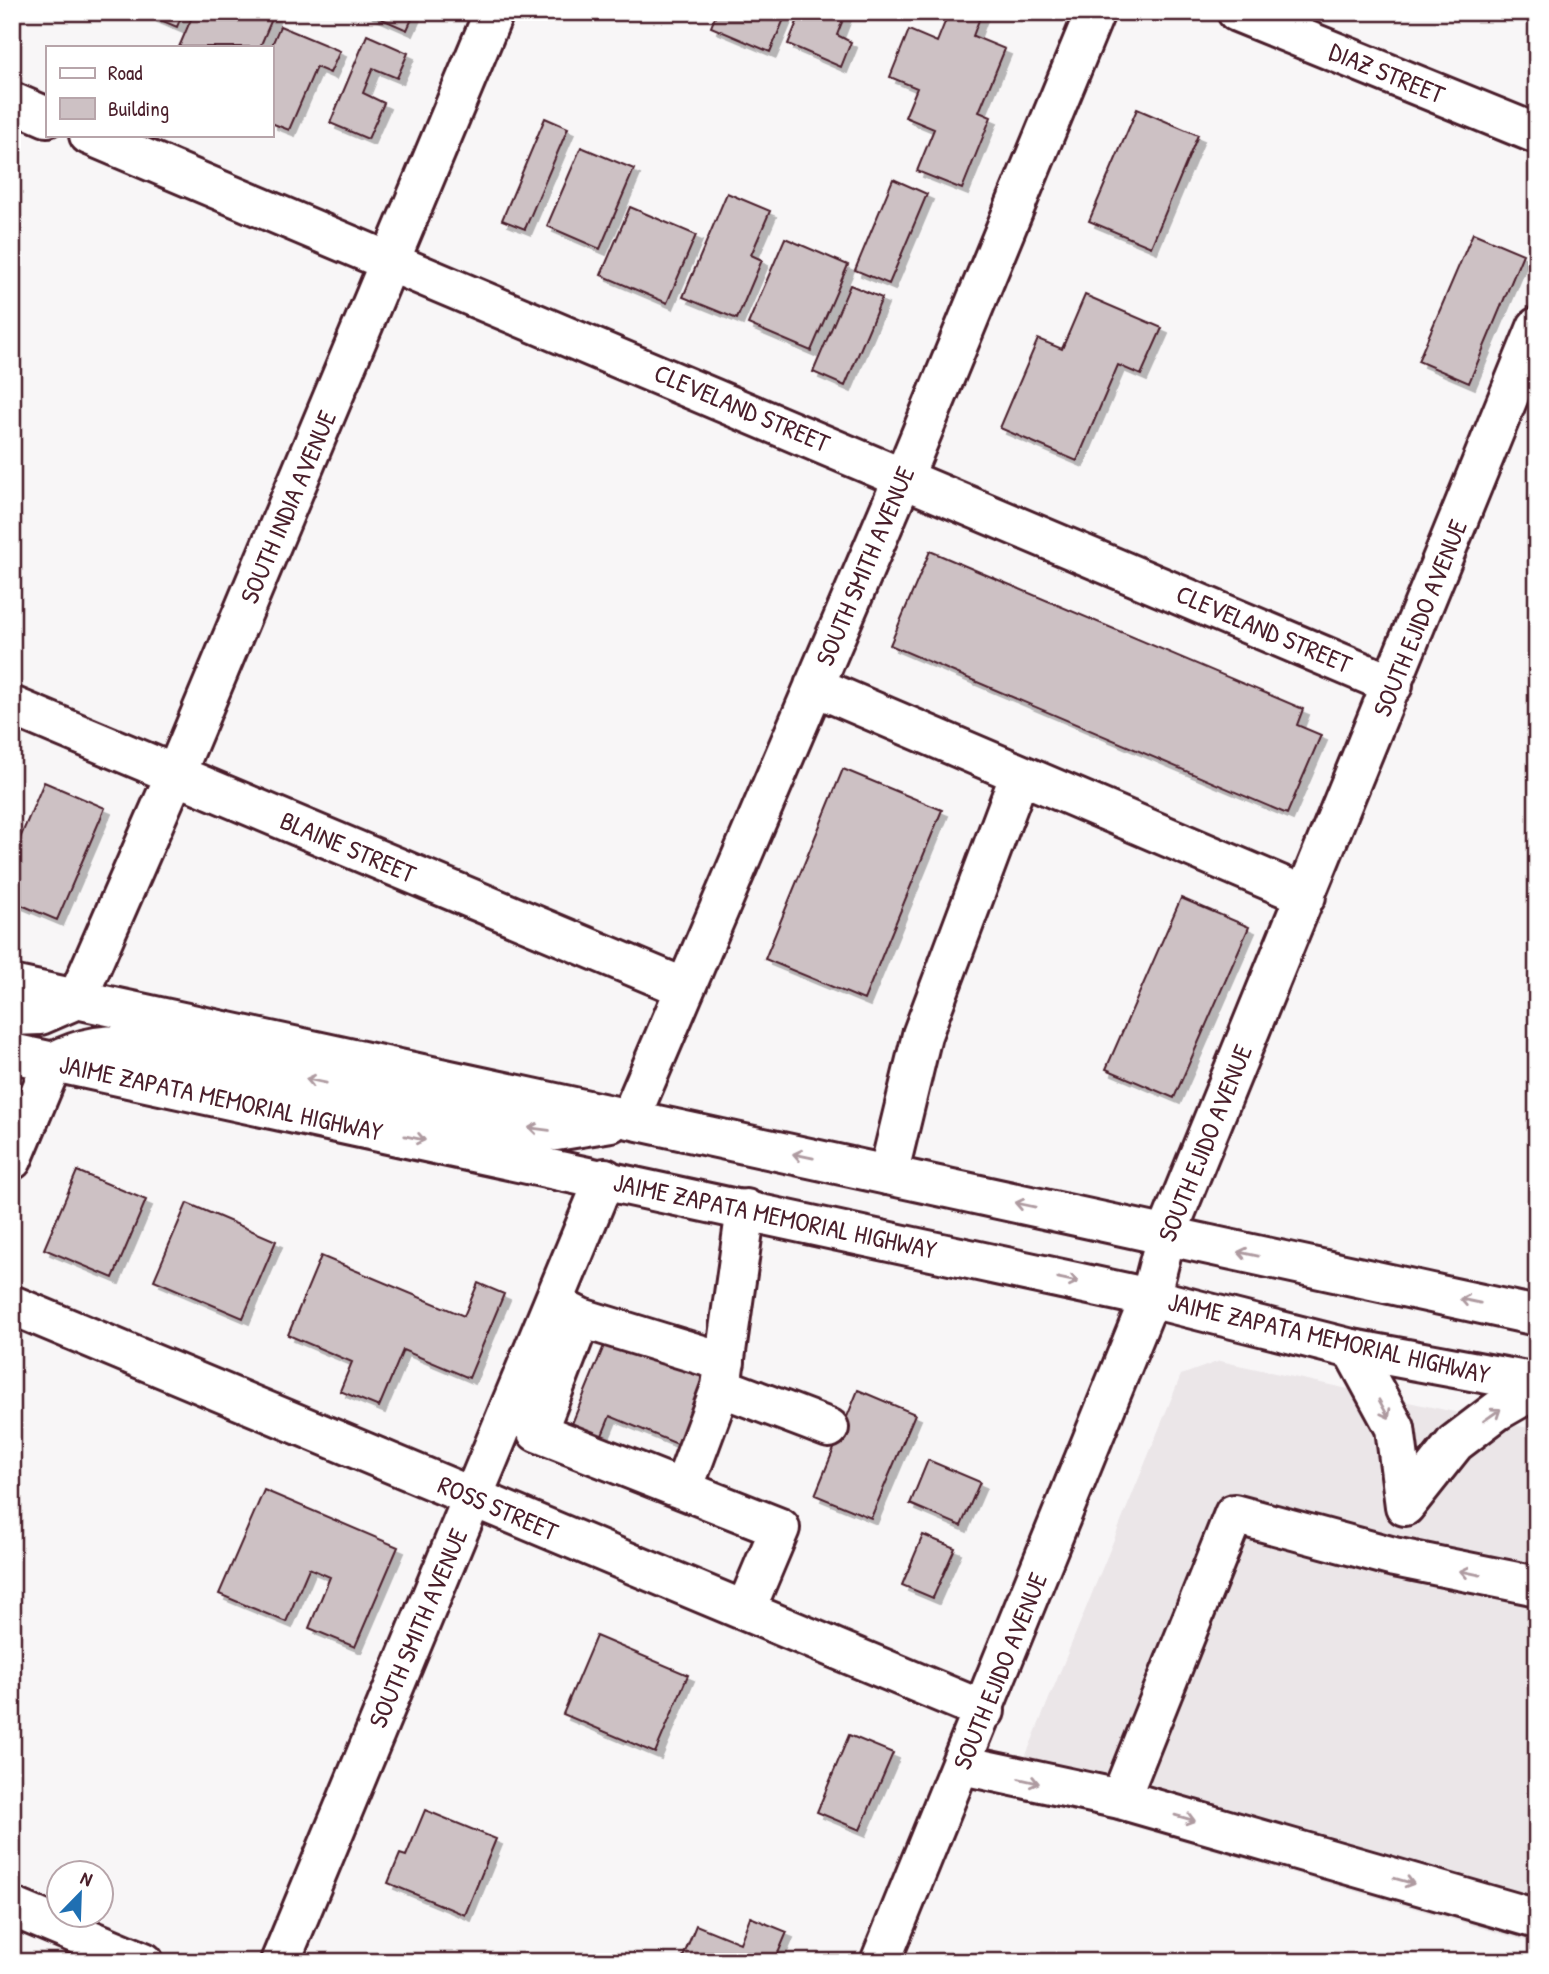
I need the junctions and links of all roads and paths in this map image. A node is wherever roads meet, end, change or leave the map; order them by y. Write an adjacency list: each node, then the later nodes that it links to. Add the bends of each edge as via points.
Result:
1 (494, 12): 8 (street, SOUTH INDIA AVENUE)
2 (1095, 12): 10 (street, SOUTH SMITH AVENUE)
3 (1237, 12): 6 (street, DIAZ STREET)
4 (12, 102): 5 (street)
5 (46, 117)
6 (1537, 134)
7 (91, 136): 8 (street, CLEVELAND STREET)
8 (391, 261): 10 (street, CLEVELAND STREET); 15 (street, SOUTH INDIA AVENUE)
9 (1537, 327): 11 (street, SOUTH EJIDO AVENUE)
10 (904, 476): 11 (street, CLEVELAND STREET); 12 (street, SOUTH SMITH AVENUE)
11 (1393, 685): 16 (street, SOUTH EJIDO AVENUE)
12 (814, 686): 14 (street); 18 (street, SOUTH SMITH AVENUE)
13 (12, 706): 15 (street, BLAINE STREET)
14 (1020, 774): 16 (street); 25 (street, via 922,1035)
15 (175, 775): 18 (street, BLAINE STREET); 19 (street, SOUTH INDIA AVENUE)
16 (1306, 896): 28 (street, SOUTH EJIDO AVENUE)
17 (12, 985): 19 (street)
18 (685, 988): 23 (street, SOUTH SMITH AVENUE)
19 (77, 999): 20 (street, via 40,1015); 23 (street)
20 (12, 1016)
21 (12, 1053): 22 (street, JAIME ZAPATA MEMORIAL HIGHWAY)
22 (53, 1062): 23 (street, one-way to 22, via 556,1131 533,1129 144,1046 90,1046); 24 (street); 26 (street, JAIME ZAPATA MEMORIAL HIGHWAY, one-way to 26)
23 (630, 1118): 25 (street, one-way to 23)
24 (12, 1160)
25 (888, 1175): 28 (street, one-way to 25)
26 (605, 1178): 27 (street, JAIME ZAPATA MEMORIAL HIGHWAY); 31 (street, SOUTH SMITH AVENUE)
27 (746, 1209): 29 (street, JAIME ZAPATA MEMORIAL HIGHWAY, one-way to 29); 34 (street)
28 (1166, 1236): 29 (street, SOUTH EJIDO AVENUE); 32 (street, one-way to 28)
29 (1150, 1298): 33 (street, JAIME ZAPATA MEMORIAL HIGHWAY); 43 (street, SOUTH EJIDO AVENUE)
30 (12, 1306): 38 (street, ROSS STREET)
31 (567, 1311): 34 (street); 37 (street, via 537,1432); 38 (street, SOUTH SMITH AVENUE)
32 (1537, 1316)
33 (1352, 1349): 35 (street, JAIME ZAPATA MEMORIAL HIGHWAY); 39 (street, one-way to 39, via 1395,1429)
34 (723, 1375): 36 (street); 37 (street)
35 (1537, 1386): 39 (street, one-way to 35, via 1455,1443)
36 (829, 1428)
37 (683, 1489): 42 (street, via 780,1528)
38 (472, 1497): 42 (street, ROSS STREET); 49 (street, SOUTH SMITH AVENUE)
39 (1405, 1506): 40 (street)
40 (1395, 1557): 41 (street, one-way to 40); 45 (street, via 1234,1514)
41 (1537, 1586)
42 (745, 1611): 43 (street, ROSS STREET)
43 (985, 1711): 44 (street, SOUTH EJIDO AVENUE)
44 (962, 1765): 45 (street, one-way to 45); 50 (street, SOUTH EJIDO AVENUE)
45 (1119, 1799): 47 (street, one-way to 47)
46 (12, 1907): 48 (street)
47 (1537, 1919)
48 (144, 1962)
49 (280, 1962)
50 (880, 1962)

